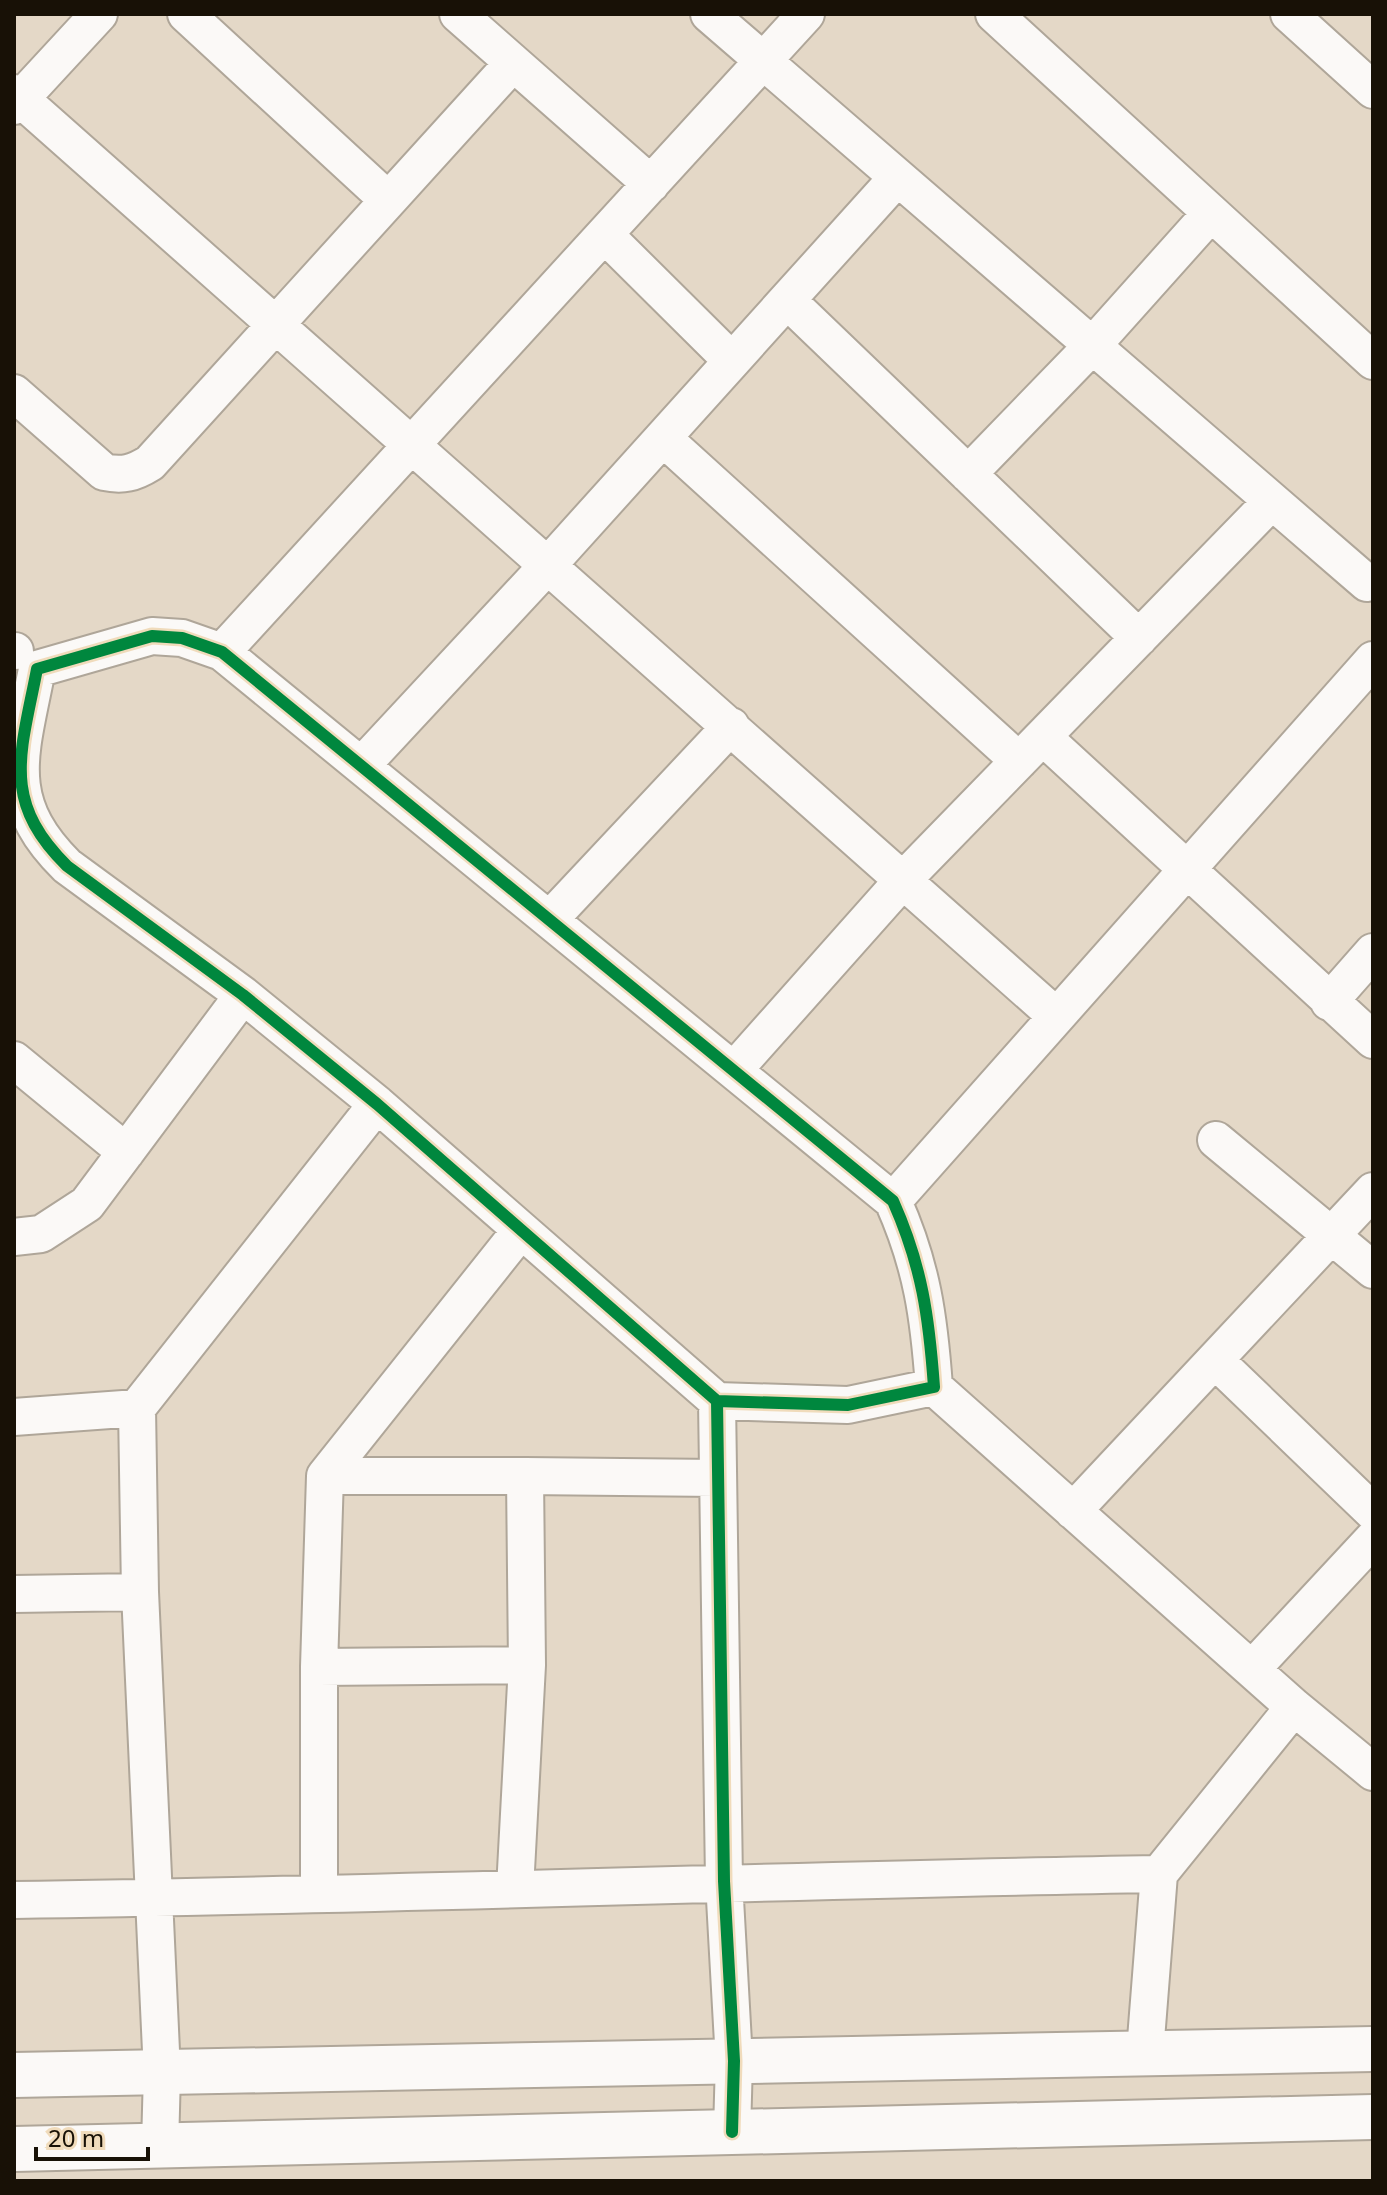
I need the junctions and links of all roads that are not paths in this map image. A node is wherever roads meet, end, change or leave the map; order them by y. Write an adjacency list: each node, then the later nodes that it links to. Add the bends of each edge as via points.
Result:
1 (99, 14): 11 (street)
2 (186, 14): 14 (street)
3 (458, 14): 9 (street)
4 (709, 14): 8 (street)
5 (806, 14): 8 (street)
6 (994, 14): 15 (street)
7 (1289, 14): 10 (street)
8 (763, 62): 12 (street); 13 (street)
9 (513, 63): 13 (street); 14 (street)
10 (1373, 90)
11 (16, 99): 18 (street)
12 (897, 178): 17 (street); 19 (street)
13 (651, 184): 16 (street)
14 (388, 200): 18 (street)
15 (1211, 213): 19 (street); 21 (street)
16 (605, 235): 20 (street); 24 (street)
17 (787, 300): 20 (street); 25 (street)
18 (276, 323): 22 (street, via 150,463 136,472 104,472); 24 (street)
19 (1092, 346): 25 (street); 26 (street)
20 (732, 361): 23 (street)
21 (1373, 361)
22 (14, 393)
23 (663, 438): 27 (street); 34 (street)
24 (412, 443): 27 (street); 30 (street)
25 (968, 474): 29 (street)
26 (1272, 501): 28 (street); 29 (street)
27 (549, 564): 33 (street); 35 (street)
28 (1371, 579)
29 (1139, 638): 34 (street)
30 (222, 652): 31 (street, via 182,638 152,636); 35 (street)
31 (20, 655): 36 (street, via 17,771)
32 (1373, 660): 37 (street)
33 (731, 726): 38 (street); 39 (street)
34 (1031, 749): 37 (street); 38 (street)
35 (362, 765): 39 (street)
36 (28, 843): 41 (street)
37 (1187, 867): 42 (street); 43 (street)
38 (903, 880): 43 (street); 46 (street)
39 (550, 919): 46 (street)
40 (1373, 952): 42 (street)
41 (243, 995): 47 (street); 49 (street)
42 (1329, 1002): 44 (street)
43 (1056, 1016): 51 (street)
44 (1373, 1040)
45 (14, 1060): 49 (street)
46 (734, 1070): 51 (street)
47 (377, 1104): 52 (street); 59 (street)
48 (1216, 1140): 53 (street)
49 (126, 1152): 54 (street, via 87,1204 65,1222 41,1234)
50 (1373, 1191): 53 (street)
51 (893, 1201): 57 (street, via 917,1261 929,1316)
52 (521, 1230): 58 (street); 61 (street)
53 (1330, 1236): 55 (street); 56 (street)
54 (14, 1237)
55 (1373, 1270)
56 (1215, 1360): 64 (street); 65 (street)
57 (934, 1387): 58 (street, via 848,1405); 64 (street)
58 (717, 1401): 63 (street)
59 (137, 1408): 60 (street); 67 (street)
60 (14, 1417)
61 (325, 1476): 62 (street); 70 (street)
62 (525, 1476): 63 (street); 69 (street)
63 (718, 1478): 75 (street)
64 (1073, 1511): 71 (street)
65 (1373, 1512)
66 (1373, 1539): 71 (street)
67 (140, 1592): 68 (street); 78 (street)
68 (14, 1594)
69 (527, 1665): 70 (street); 76 (street)
70 (319, 1667): 77 (street)
71 (1252, 1669): 72 (street)
72 (1294, 1707): 73 (street); 74 (street)
73 (1373, 1772)
74 (1159, 1874): 75 (street); 81 (street)
75 (724, 1881): 76 (street); 82 (street)
76 (515, 1889): 77 (street)
77 (319, 1894): 78 (street)
78 (154, 1898): 79 (street); 83 (street)
79 (14, 1900)
80 (1373, 2049): 81 (street)
81 (1145, 2052): 82 (street)
82 (734, 2061): 83 (street); 86 (street)
83 (162, 2073): 84 (street); 87 (street)
84 (14, 2075)
85 (1373, 2117): 86 (street)
86 (732, 2132): 87 (street)
87 (160, 2146): 88 (street)
88 (14, 2149)

